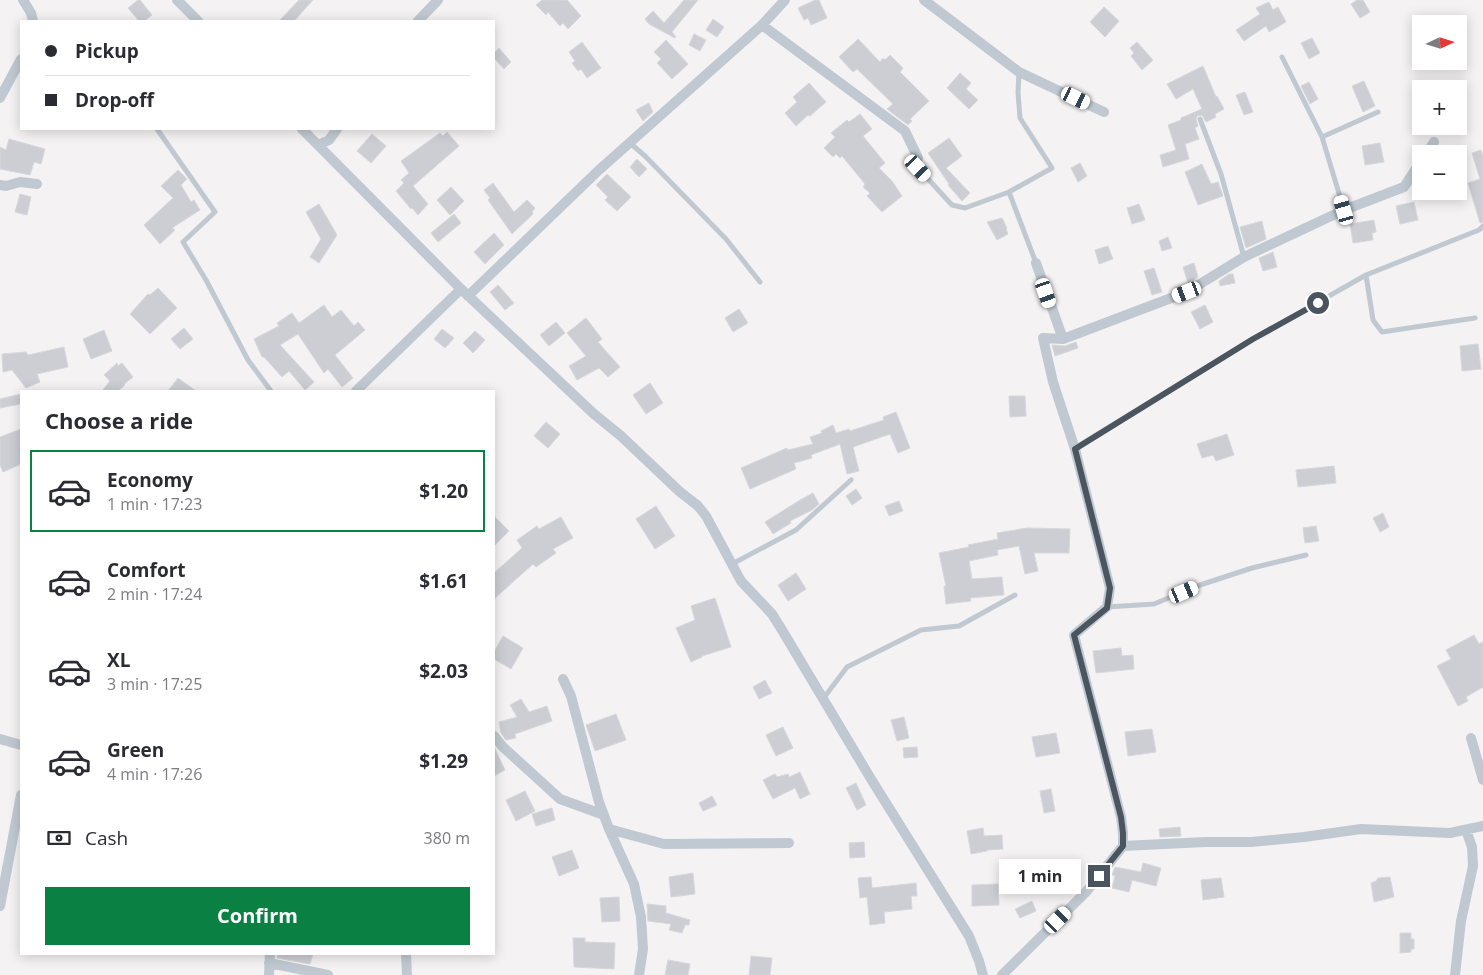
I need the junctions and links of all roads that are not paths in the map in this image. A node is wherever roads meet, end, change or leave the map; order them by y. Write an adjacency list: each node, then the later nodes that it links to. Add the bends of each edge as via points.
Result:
1 (23, 0): 6 (street)
2 (176, 0): 7 (street)
3 (438, 0): 8 (street)
4 (785, 0): 9 (street)
5 (924, 0): 12 (street)
6 (33, 20)
7 (197, 20)
8 (419, 20)
9 (762, 25): 22 (street); 25 (street, via 905,131)
10 (1282, 56): 20 (lane)
11 (20, 61): 13 (street)
12 (1019, 72): 14 (street); 29 (lane, via 1020,118 1052,168)
13 (0, 98)
14 (1104, 112)
15 (1378, 112): 20 (lane)
16 (1200, 119): 32 (lane, via 1221,174)
17 (158, 130): 39 (lane, via 215,212 184,242 248,360)
18 (303, 130): 23 (street)
19 (336, 130): 23 (street, via 329,140)
20 (1322, 136): 30 (lane)
21 (1434, 142): 24 (street)
22 (630, 143): 35 (lane, via 726,239); 36 (street)
23 (318, 145): 36 (street)
24 (1432, 145)
25 (918, 158): 29 (lane, via 918,168 952,205 965,208)
26 (1412, 175): 30 (street, via 1404,187)
27 (37, 184): 28 (street)
28 (0, 185)
29 (1009, 192): 33 (lane)
30 (1344, 210): 32 (street)
31 (1483, 226): 34 (lane)
32 (1244, 257): 38 (street, via 1187,292)
33 (1036, 263): 38 (street)
34 (1366, 275): 37 (lane, via 1373,320 1382,332); 41 (lane, via 1253,339)
35 (760, 282)
36 (464, 292): 40 (street); 44 (street, via 698,506)
37 (1475, 318)
38 (1063, 339): 41 (street, via 1043,338 1053,382)
39 (270, 390)
40 (357, 390)
41 (1075, 449): 46 (street, via 1110,588)
42 (851, 480): 44 (lane, via 796,530)
43 (1306, 555): 46 (lane, via 1252,568 1154,604)
44 (732, 564): 48 (street, via 741,581 772,614)
45 (1015, 595): 48 (lane, via 959,626 921,630 847,667)
46 (1107, 608): 60 (street, via 1074,635 1121,817)
47 (563, 679): 55 (street)
48 (823, 699): 68 (street, via 970,936)
49 (495, 738): 55 (street, via 502,748 560,799)
50 (1471, 738): 53 (street)
51 (0, 739): 52 (street)
52 (20, 745)
53 (1483, 780)
54 (20, 800): 61 (street)
55 (604, 815): 57 (street)
56 (1483, 826): 58 (street)
57 (609, 829): 59 (street, via 664,844); 67 (street, via 634,884 641,917 643,949)
58 (1466, 830): 60 (street, via 1450,833 1361,829 1251,842); 70 (street, via 1472,847 1473,866)
59 (789, 843)
60 (1123, 846): 69 (street, via 1086,892)
61 (0, 906)
62 (406, 955): 66 (street)
63 (269, 958): 64 (street); 65 (street)
64 (269, 975)
65 (328, 975)
66 (406, 975)
67 (639, 975)
68 (983, 975)
69 (1002, 975)
70 (1455, 975)

